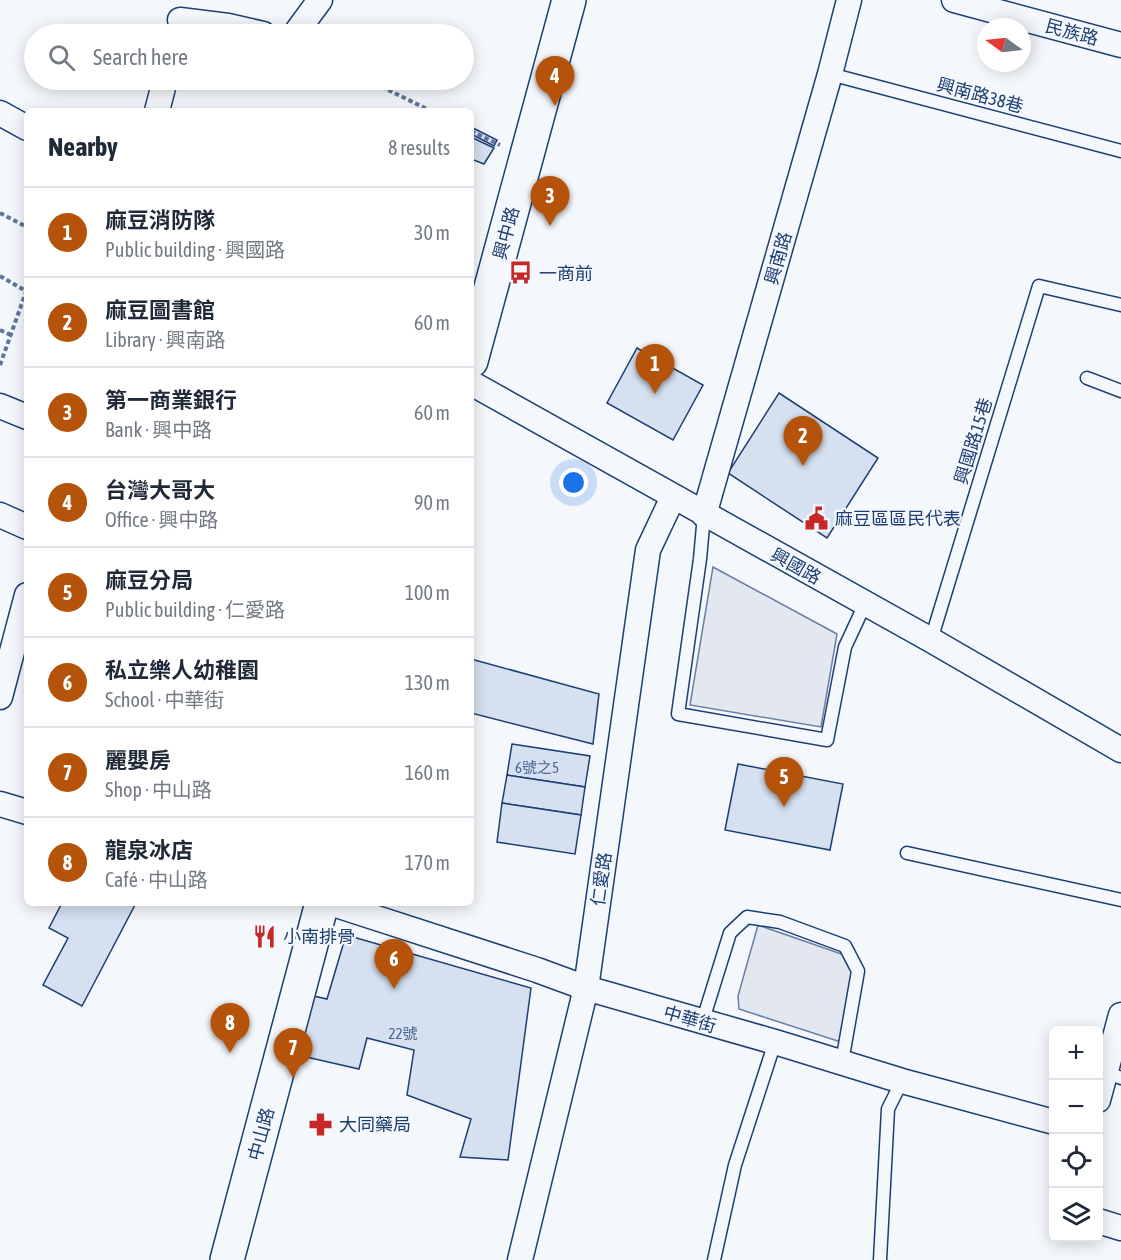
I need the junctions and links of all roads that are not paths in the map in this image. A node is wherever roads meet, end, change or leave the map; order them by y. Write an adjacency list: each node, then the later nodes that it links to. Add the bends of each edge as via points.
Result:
1 (320, 0): 7 (street)
2 (569, 0): 16 (main road, 興中路)
3 (849, 0): 9 (street, 興南路)
4 (954, 0): 8 (street, 民族路)
5 (181, 18): 6 (street)
6 (216, 24)
7 (302, 24)
8 (1121, 45)
9 (831, 74): 14 (lane, 興南路38巷); 24 (street, 興南路)
10 (162, 90): 11 (street)
11 (158, 108)
12 (0, 113): 13 (street)
13 (24, 126)
14 (1121, 151)
15 (1121, 305): 28 (lane, 興國路15巷, via 1039,286)
16 (474, 351)
17 (1087, 378): 19 (lane)
18 (474, 385): 22 (street, 興國路)
19 (1121, 390)
20 (0, 406): 21 (street)
21 (24, 416)
22 (673, 498): 24 (street, 興國路); 35 (street, 仁愛路, via 648,550)
23 (0, 515): 25 (street)
24 (704, 515): 26 (street, 興國路); 26 (lane, via 678,714 827,740 845,647)
25 (24, 525)
26 (865, 604): 28 (street, 興國路)
27 (24, 606): 29 (street)
28 (931, 640): 30 (street, 興國路)
29 (0, 697)
30 (1121, 750)
31 (907, 853): 32 (lane)
32 (1121, 900)
33 (321, 906): 46 (main road, 中山路)
34 (339, 906): 35 (street, 中華街)
35 (586, 988): 37 (street, 中華街); 47 (street, 仁愛路)
36 (1121, 1015): 40 (street)
37 (702, 1023): 38 (street, 中華街); 39 (lane, via 730,933 747,917 780,922 845,946 858,971)
38 (775, 1042): 39 (street, 中華街); 48 (lane, via 735,1165)
39 (842, 1062): 41 (street, 中華街)
40 (1114, 1075): 42 (street)
41 (902, 1081): 43 (street, 中華街); 49 (lane, via 888,1109)
42 (1103, 1092)
43 (1049, 1121)
44 (1103, 1223): 45 (street)
45 (1121, 1228)
46 (227, 1260)
47 (520, 1260)
48 (714, 1260)
49 (880, 1260)

